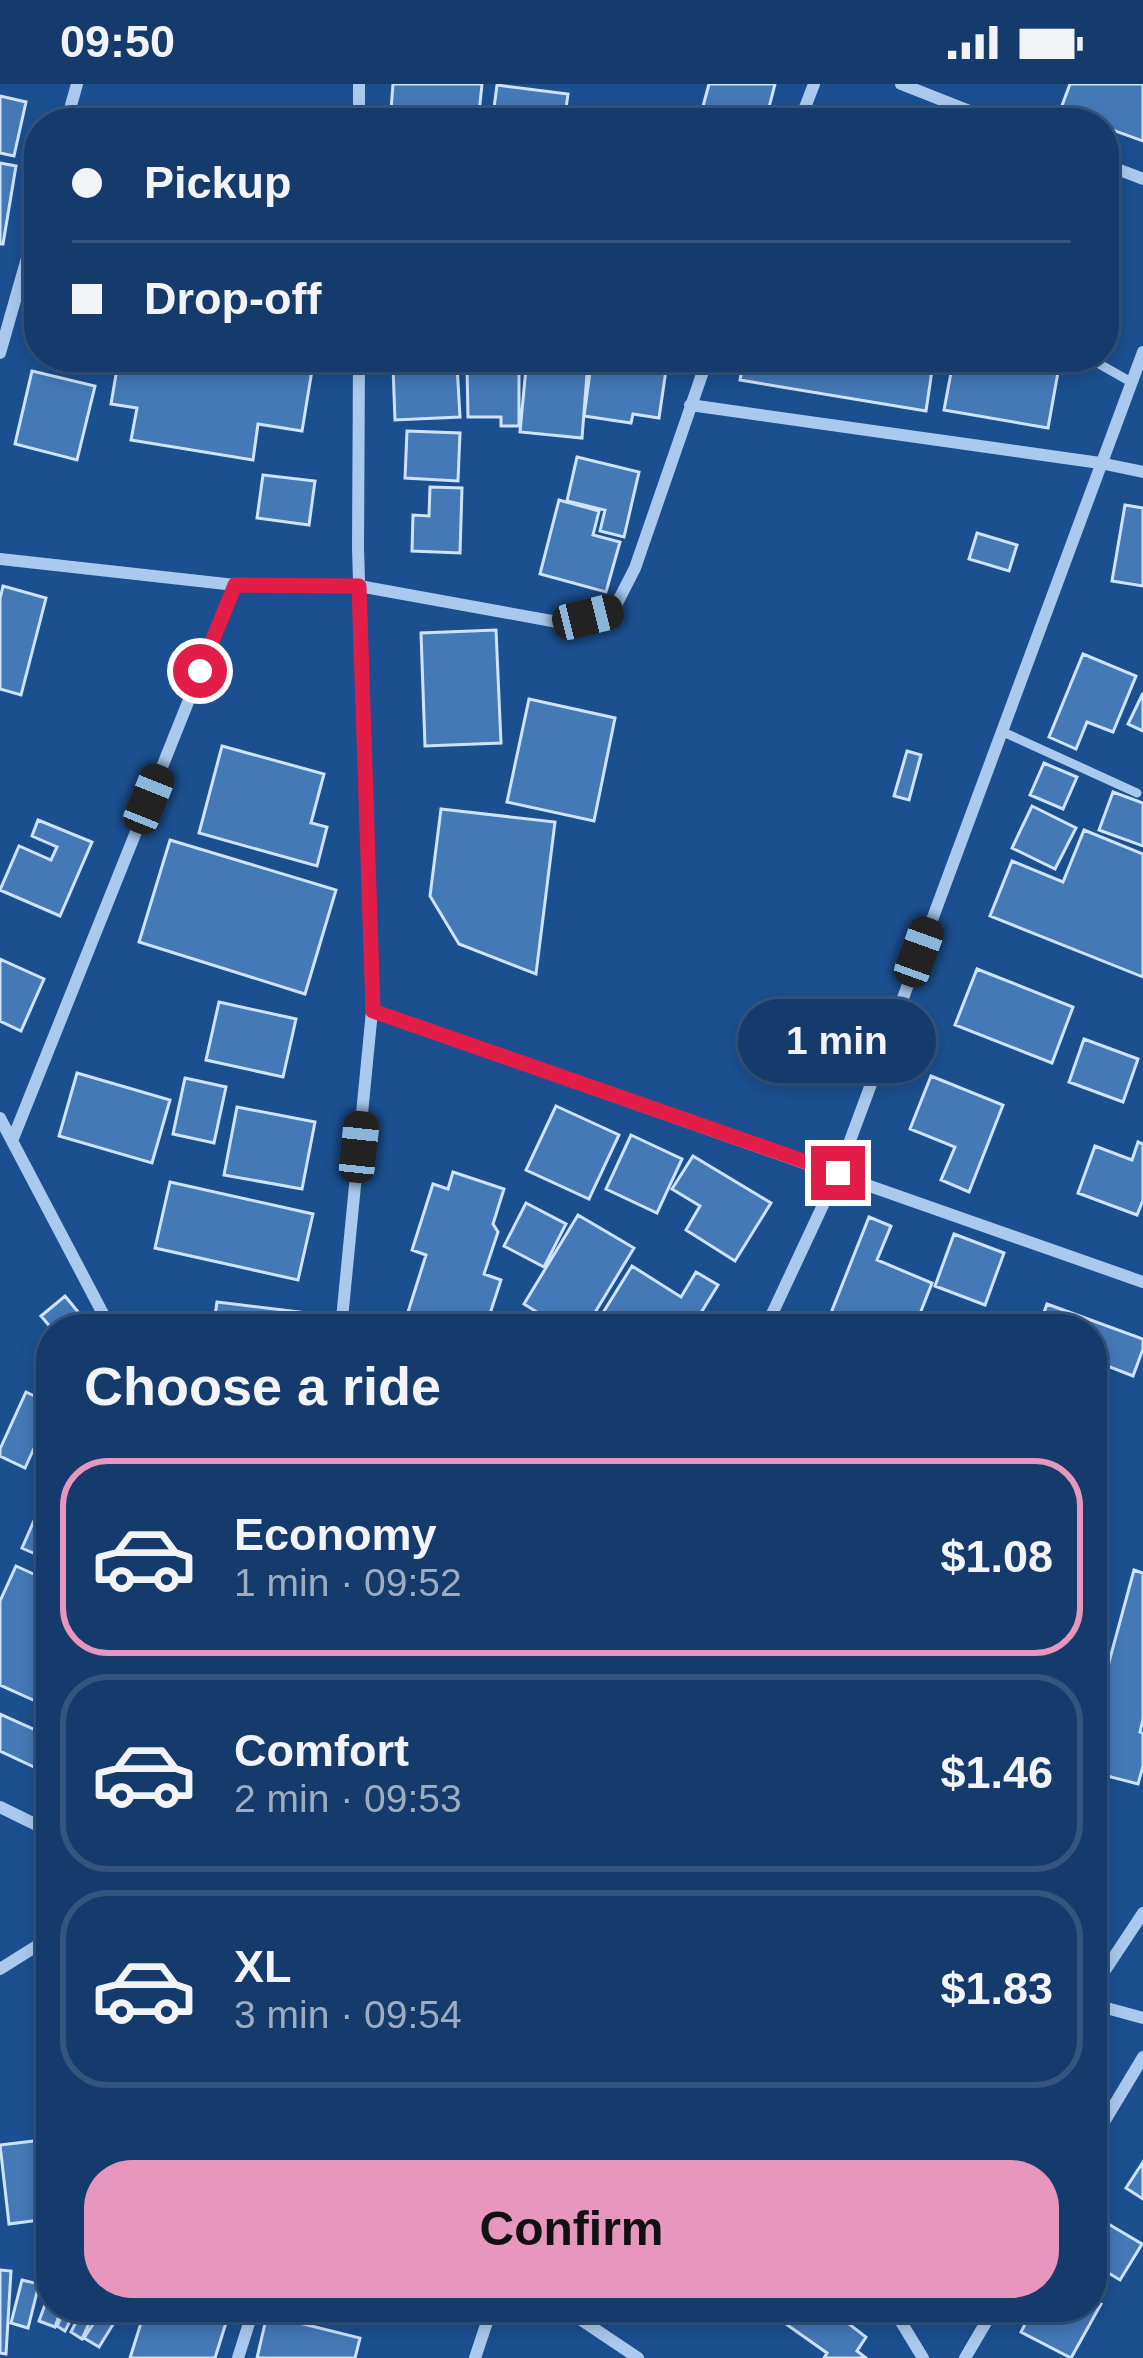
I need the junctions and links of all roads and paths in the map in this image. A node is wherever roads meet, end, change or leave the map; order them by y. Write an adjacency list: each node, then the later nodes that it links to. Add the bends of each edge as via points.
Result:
1 (901, 84): 2 (street)
2 (962, 108)
3 (24, 269): 5 (street)
4 (1143, 352): 6 (street)
5 (0, 353)
6 (1140, 369): 10 (street)
7 (359, 372): 16 (street)
8 (702, 372): 11 (street)
9 (1113, 372): 10 (lane)
10 (1131, 382): 12 (street)
11 (690, 405): 12 (street); 16 (street, via 613,611 563,623)
12 (1100, 463): 13 (street); 17 (street)
13 (1143, 472)
14 (0, 559): 15 (street)
15 (235, 585): 16 (street); 21 (street)
16 (359, 586): 19 (street)
17 (1001, 730): 18 (lane); 22 (street)
18 (1137, 793)
19 (373, 1011): 22 (street); 25 (street)
20 (0, 1118): 21 (street)
21 (13, 1142): 24 (street)
22 (838, 1173): 23 (street); 26 (street)
23 (1143, 1282)
24 (103, 1314)
25 (343, 1314)
26 (772, 1314)
27 (0, 1808): 28 (street)
28 (36, 1825)
29 (1143, 1913): 31 (street)
30 (36, 1946): 32 (street)
31 (1107, 1967)
32 (0, 1969)
33 (1107, 2008): 34 (street)
34 (1143, 2018)
35 (1143, 2057): 36 (street)
36 (1107, 2117)
37 (249, 2322): 42 (street)
38 (487, 2322): 43 (street)
39 (584, 2322): 44 (street)
40 (901, 2322): 45 (street)
41 (986, 2322): 46 (street)
42 (238, 2358)
43 (475, 2358)
44 (638, 2358)
45 (923, 2358)
46 (965, 2358)

